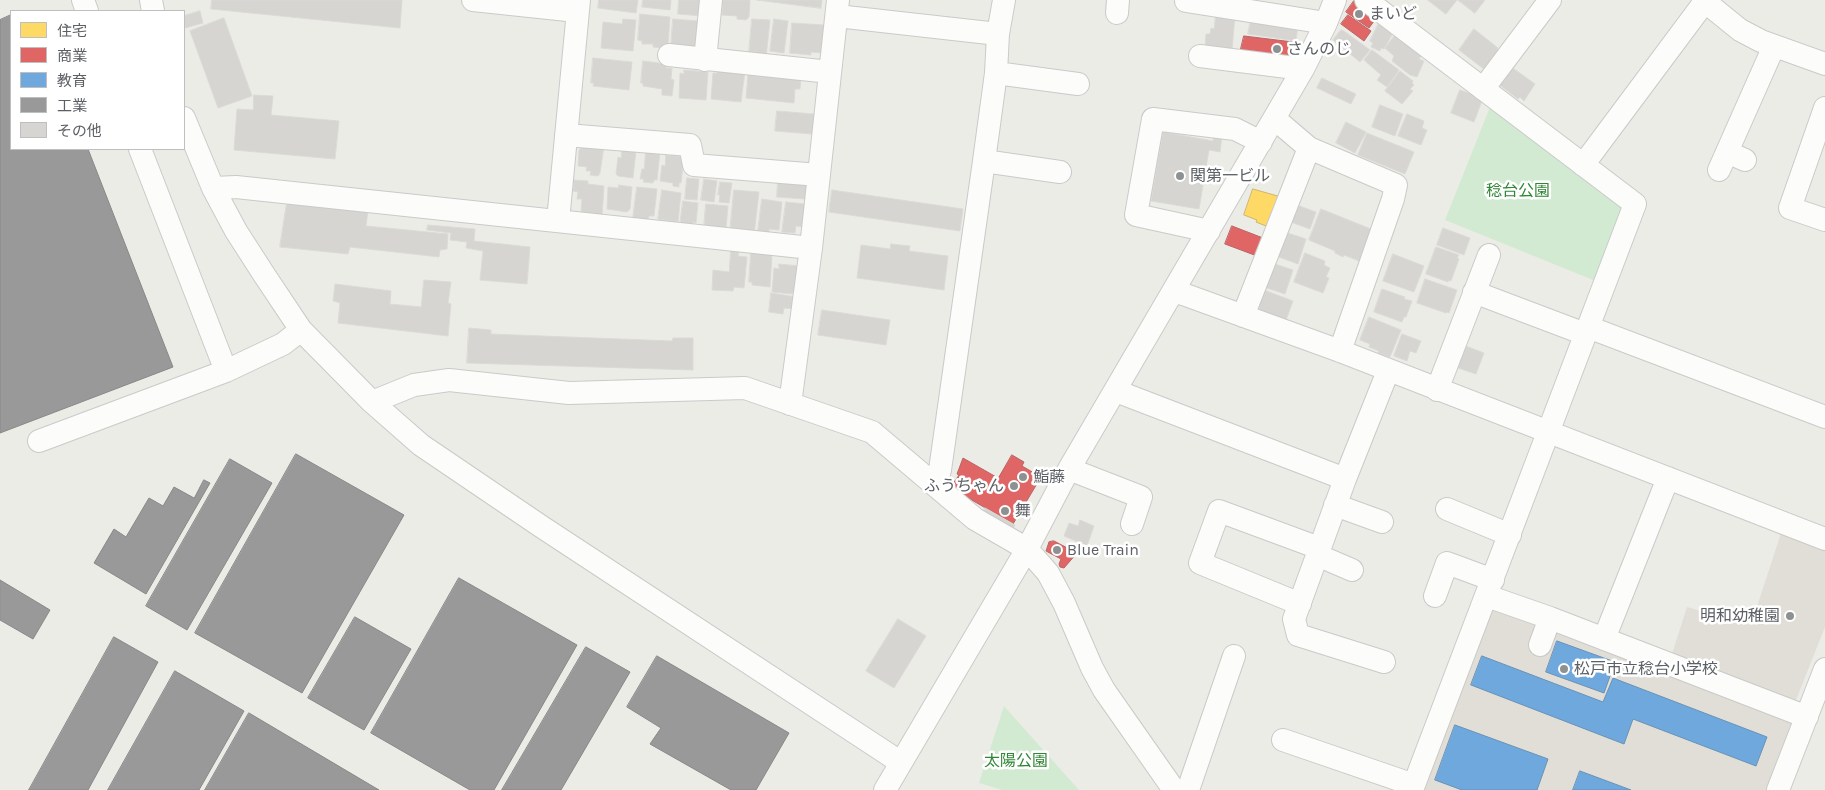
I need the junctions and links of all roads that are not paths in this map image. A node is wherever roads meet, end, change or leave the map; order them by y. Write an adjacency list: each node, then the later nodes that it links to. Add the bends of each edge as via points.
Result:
1 (473, 0): 9 (street)
2 (711, 0): 16 (street)
3 (1004, 0): 12 (street)
4 (1186, 0): 11 (street)
5 (1336, 0): 11 (street)
6 (1366, 0): 22 (street)
7 (1550, 0): 22 (street)
8 (1705, 0): 13 (street, via 1740,30); 32 (street)
9 (578, 6): 26 (street)
10 (838, 8): 12 (street); 19 (street)
11 (1326, 23): 18 (street)
12 (998, 34): 20 (street)
13 (1774, 46): 17 (street); 31 (street)
14 (668, 56): 16 (street)
15 (1200, 56): 18 (street)
16 (705, 60): 19 (street)
17 (1825, 64)
18 (1303, 69): 25 (street)
19 (830, 72): 34 (street)
20 (996, 73): 21 (street); 30 (street)
21 (1078, 84)
22 (1483, 89): 32 (street)
23 (1825, 108): 36 (street, via 1790,208)
24 (185, 120): 35 (street)
25 (1274, 120): 27 (street); 28 (street)
26 (566, 135): 34 (street, via 690,145 694,165); 37 (street)
27 (1261, 142): 38 (street); 38 (street, via 1235,129 1153,119 1136,215)
28 (1309, 148): 43 (street); 46 (street, via 1396,185)
29 (140, 150): 47 (street)
30 (984, 161): 33 (street); 59 (street)
31 (1730, 161)
32 (1583, 165): 45 (street, via 1635,204)
33 (1060, 172)
34 (819, 175): 39 (street)
35 (213, 188): 37 (street, via 236,187); 44 (street, via 236,231)
36 (1825, 220)
37 (558, 221): 39 (street)
38 (1209, 231): 41 (street)
39 (811, 248): 52 (street)
40 (1489, 255): 42 (street)
41 (1173, 292): 43 (street); 50 (street)
42 (1474, 292): 45 (street); 49 (street)
43 (1243, 316): 46 (street)
44 (302, 330): 47 (street, via 283,344); 51 (street)
45 (1587, 330): 53 (street); 54 (street)
46 (1340, 351): 48 (street)
47 (226, 371): 55 (street)
48 (1388, 371): 49 (street); 58 (street)
49 (1437, 390): 54 (street)
50 (1116, 391): 56 (street); 58 (street)
51 (372, 402): 52 (street, via 414,386 449,380 568,393 745,388); 80 (street, via 421,446)
52 (790, 404): 59 (street, via 872,432)
53 (1825, 417)
54 (1549, 432): 57 (street); 64 (street)
55 (39, 441)
56 (1069, 469): 63 (street, via 1141,497); 66 (street)
57 (1668, 478): 65 (street); 73 (street)
58 (1345, 479): 60 (street)
59 (936, 485): 66 (street, via 975,519)
60 (1336, 505): 62 (street); 67 (street)
61 (1447, 509): 64 (street)
62 (1382, 522)
63 (1132, 524)
64 (1510, 535): 69 (street)
65 (1825, 539)
66 (1027, 549): 80 (street); 83 (street, via 1048,573 1104,690)
67 (1318, 552): 68 (street); 71 (street); 71 (street, via 1220,511 1200,563)
68 (1352, 570)
69 (1490, 588): 70 (street, via 1447,563); 72 (street); 81 (street)
70 (1434, 596)
71 (1300, 604): 76 (street, via 1294,619 1298,635)
72 (1550, 618): 73 (street); 74 (street)
73 (1604, 639): 78 (street)
74 (1540, 645)
75 (1234, 656): 84 (street)
76 (1384, 662)
77 (1825, 669): 78 (street)
78 (1807, 717): 85 (street)
79 (1283, 740): 81 (street)
80 (900, 762): 82 (street)
81 (1413, 788)
82 (885, 790)
83 (1174, 790)
84 (1188, 790)
85 (1778, 790)

